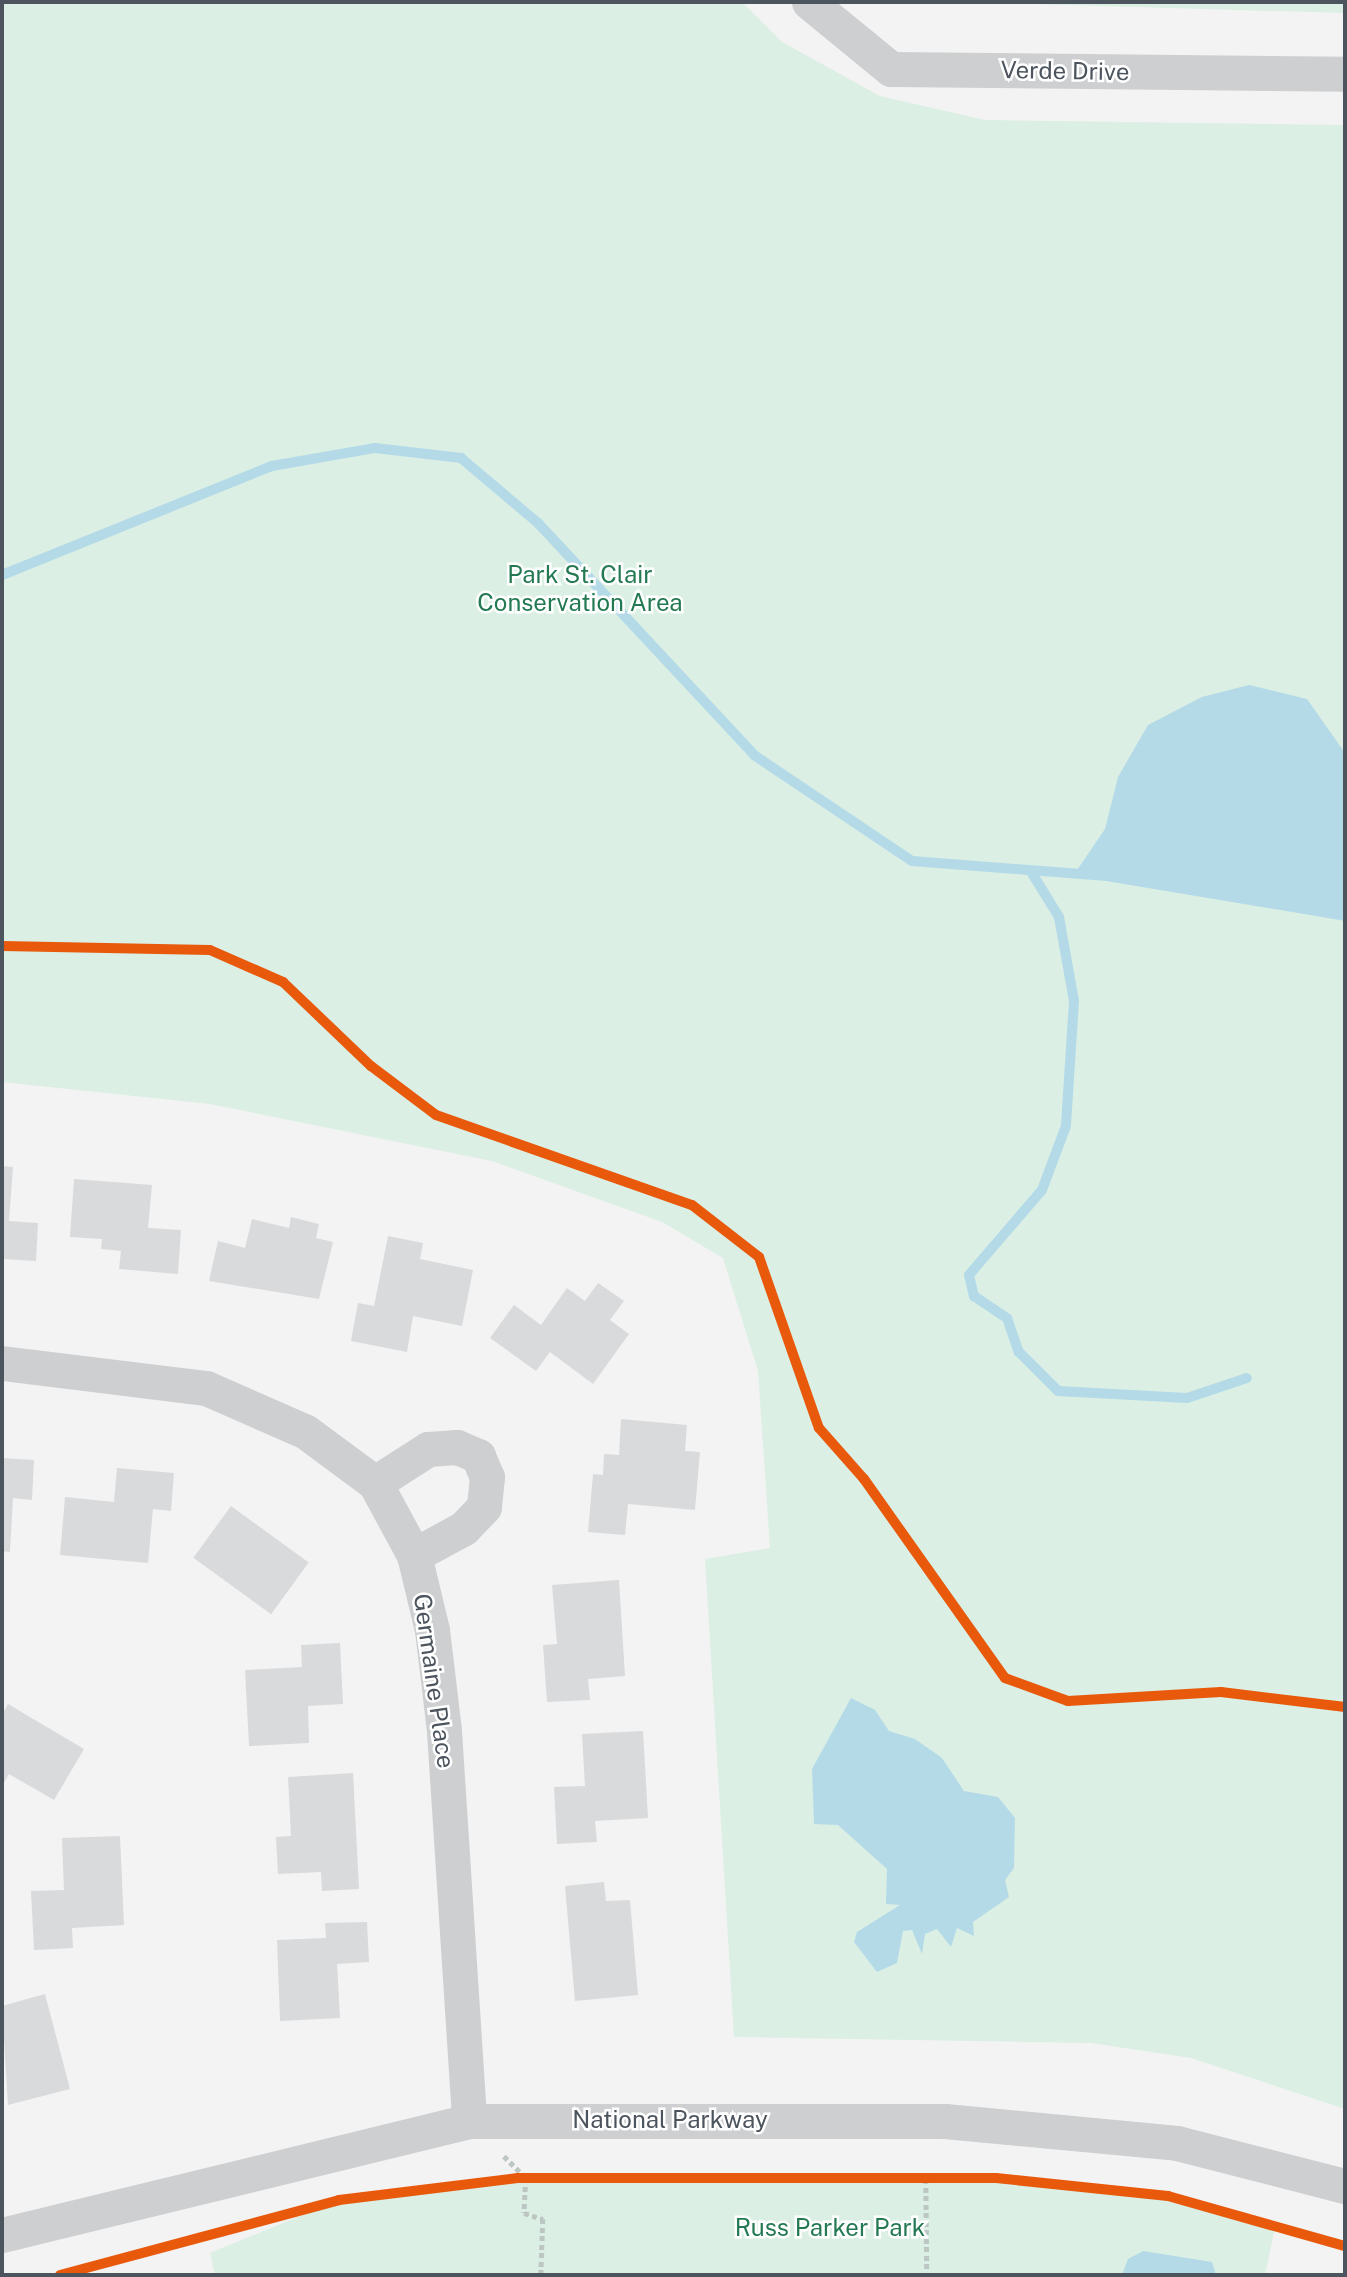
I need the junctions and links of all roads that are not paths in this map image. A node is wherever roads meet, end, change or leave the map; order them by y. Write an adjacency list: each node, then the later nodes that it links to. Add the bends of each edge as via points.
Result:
1 (809, 2): 2 (street, Verde Drive, via 891,69)
2 (1345, 74)
3 (2, 1363): 4 (street, Germaine Place, via 206,1388 306,1432)
4 (375, 1483): 5 (street, Germaine Place); 5 (street, via 428,1449 457,1447 478,1456 487,1478 484,1507 464,1528)
5 (414, 1555): 6 (street, Germaine Place, via 444,1731)
6 (469, 2121): 7 (street, National Parkway, via 945,2121 1177,2143); 8 (street, National Parkway)
7 (1345, 2186)
8 (2, 2235)

